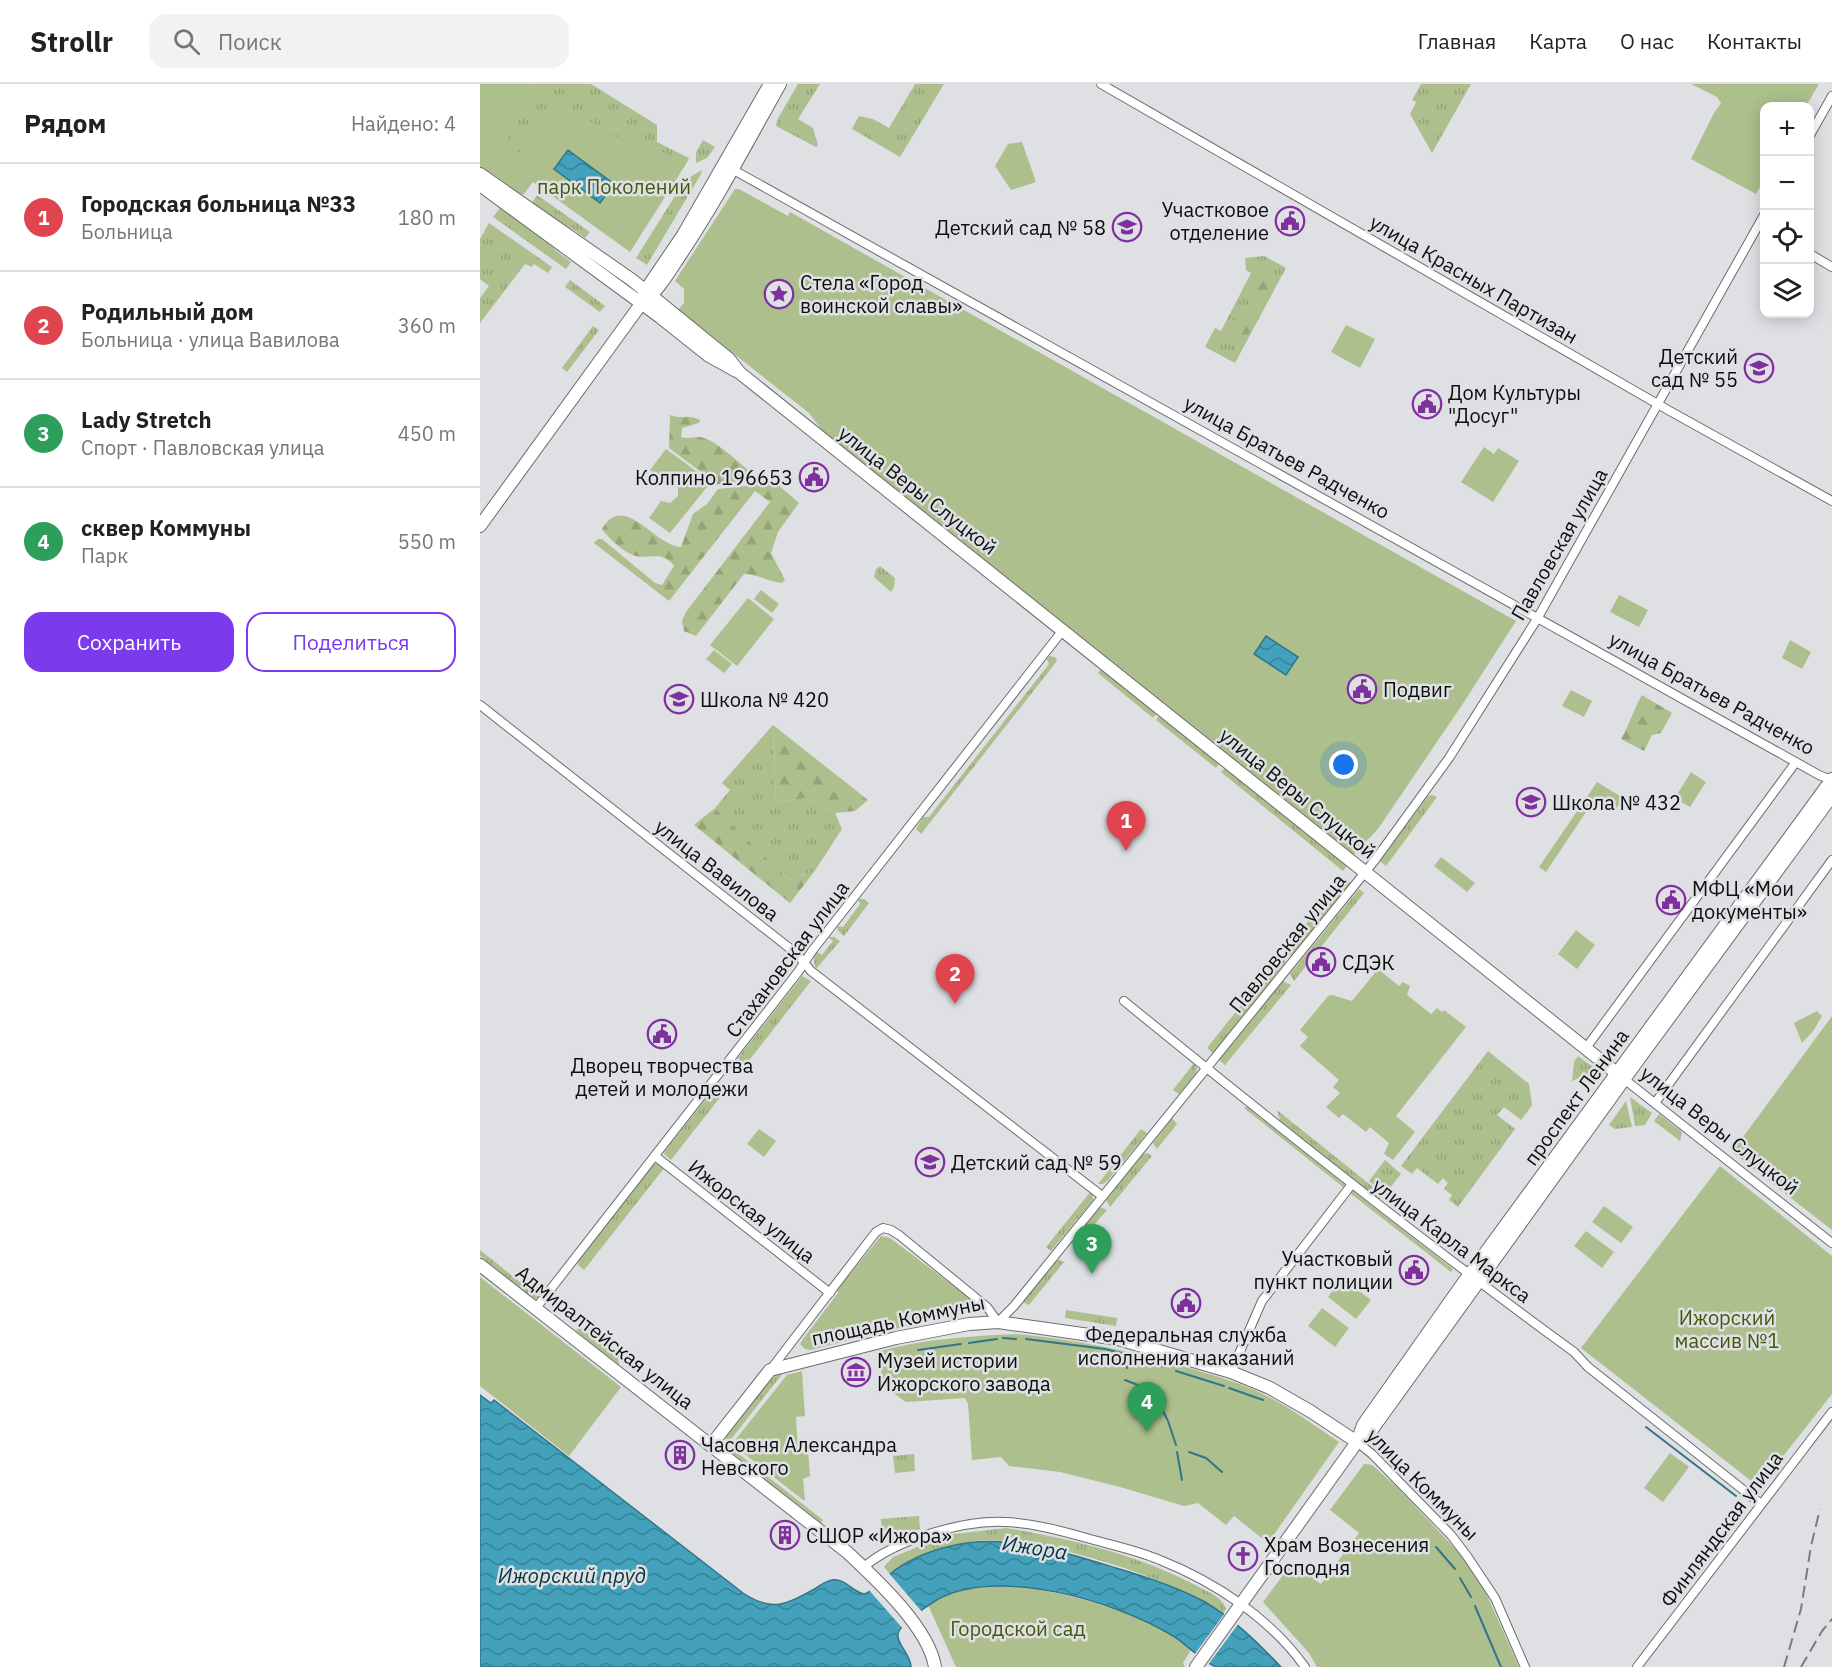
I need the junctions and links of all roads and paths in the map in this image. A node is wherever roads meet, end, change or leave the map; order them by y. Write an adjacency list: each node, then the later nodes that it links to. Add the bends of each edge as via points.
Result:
1 (770, 84): 6 (street)
2 (780, 84): 6 (street)
3 (1101, 84): 13 (street, улица Красных Партизан)
4 (1832, 96): 5 (street)
5 (1814, 127)
6 (728, 167): 12 (street); 16 (street, улица Братьев Радченко)
7 (480, 174): 12 (street, улица Веры Слуцкой, via 570,236)
8 (480, 185): 12 (street, улица Веры Слуцкой)
9 (1760, 229): 13 (street, Павловская улица)
10 (1814, 257): 11 (street)
11 (1832, 267)
12 (646, 297): 15 (street); 17 (street, улица Веры Слуцкой, via 729,359 740,373)
13 (1658, 404): 14 (street, улица Красных Партизан); 16 (street, Павловская улица)
14 (1832, 501)
15 (480, 526)
16 (1537, 619): 19 (street, улица Братьев Радченко); 23 (street, Павловская улица, via 1449,758)
17 (1063, 630): 23 (street, улица Веры Слуцкой); 24 (street, Стахановская улица)
18 (480, 705): 24 (street, улица Вавилова)
19 (1796, 762): 20 (street, улица Братьев Радченко); 26 (street)
20 (1832, 780): 28 (street, проспект Ленина)
21 (1832, 796): 28 (street, проспект Ленина)
22 (1832, 860): 29 (street)
23 (1365, 873): 26 (street, улица Веры Слуцкой); 27 (street, Павловская улица)
24 (805, 962): 30 (street, Стахановская улица); 32 (street, улица Вавилова, via 811,971)
25 (1124, 1001): 27 (street, улица Карла Маркса)
26 (1586, 1048): 28 (street, улица Веры Слуцкой)
27 (1207, 1068): 31 (street, улица Карла Маркса); 32 (street, Павловская улица)
28 (1621, 1076): 29 (street, улица Веры Слуцкой); 35 (street, проспект Ленина)
29 (1655, 1103): 33 (street, улица Веры Слуцкой)
30 (655, 1156): 36 (street, Ижорская улица); 37 (street, Стахановская улица)
31 (1352, 1184): 35 (street, улица Карла Маркса); 40 (street, via 1262,1301)
32 (1102, 1196): 38 (street, Павловская улица)
33 (1832, 1243)
34 (480, 1264): 37 (street, Адмиралтейская улица)
35 (1474, 1279): 42 (street, проспект Ленина, via 1371,1431); 44 (street, улица Карла Маркса, via 1574,1352 1588,1368)
36 (830, 1293): 38 (street, площадь Коммуны, via 883,1228 899,1235 981,1302); 39 (street, площадь Коммуны)
37 (536, 1308): 43 (street, Адмиралтейская улица)
38 (998, 1322): 39 (street, площадь Коммуны, via 907,1336); 40 (street, улица Коммуны, via 1118,1339)
39 (770, 1370): 43 (street, площадь Коммуны)
40 (1231, 1372): 42 (street, улица Коммуны, via 1270,1388)
41 (1832, 1412): 44 (street, Финляндская улица)
42 (1357, 1442): 46 (street, проспект Ленина); 50 (street, улица Коммуны, via 1467,1556 1495,1598)
43 (711, 1444): 45 (street, Адмиралтейская улица)
44 (1761, 1504): 51 (street, Финляндская улица)
45 (864, 1568): 46 (street, via 881,1554 941,1530 1003,1521 1061,1531 1160,1560); 48 (street, Адмиралтейская улица, via 916,1626 928,1643)
46 (1242, 1604): 47 (street, проспект Ленина); 49 (street)
47 (1198, 1665)
48 (935, 1667)
49 (1305, 1667)
50 (1525, 1667)
51 (1637, 1667)

